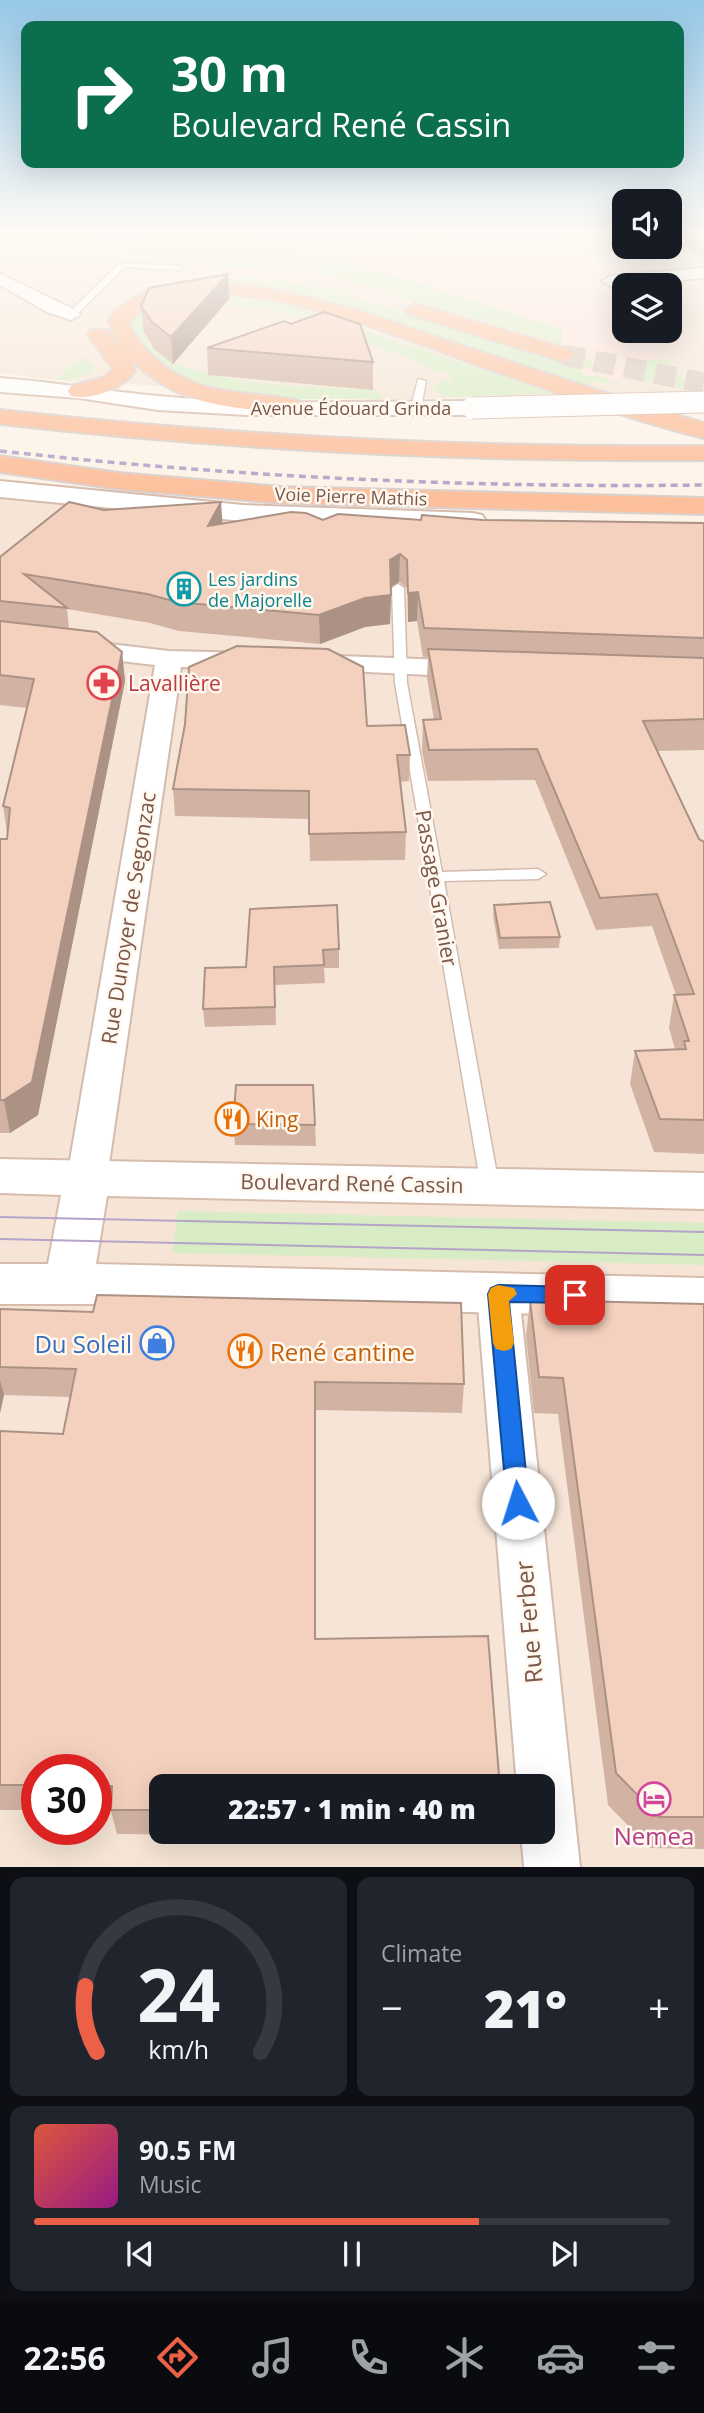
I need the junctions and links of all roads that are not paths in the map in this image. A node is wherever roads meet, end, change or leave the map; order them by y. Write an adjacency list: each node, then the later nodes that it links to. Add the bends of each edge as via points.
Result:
1 (96, 319): 8 (highway, via 102,340 125,366)
2 (119, 319): 10 (highway, via 122,336 156,374 177,388 209,397)
3 (364, 319): 13 (highway)
4 (448, 319): 5 (highway)
5 (564, 355)
6 (421, 381): 11 (lane)
7 (0, 386): 8 (main road, Avenue Édouard Grinda)
8 (121, 390): 10 (main road, Avenue Édouard Grinda, via 247,408)
9 (704, 402): 11 (main road, Avenue Édouard Grinda, bridge)
10 (295, 407): 11 (main road, Avenue Édouard Grinda)
11 (416, 408)
12 (0, 417): 14 (highway, via 194,437 431,452)
13 (704, 431)
14 (704, 453)
15 (0, 464): 17 (highway, Voie Pierre Mathis)
16 (0, 473): 17 (highway)
17 (119, 481): 19 (highway, Voie Pierre Mathis, via 281,495)
18 (0, 489): 20 (main road, via 243,513)
19 (704, 506)
20 (704, 529)
21 (398, 588): 24 (lane, Passage Granier)
22 (0, 639): 23 (street)
23 (169, 659): 24 (street); 29 (street, Rue Dunoyer de Segonzac)
24 (400, 666): 25 (street); 27 (lane, Passage Granier)
25 (494, 669)
26 (538, 874): 27 (lane)
27 (435, 877): 30 (lane, Passage Granier)
28 (0, 1176): 29 (main road, Boulevard René Cassin)
29 (87, 1178): 30 (main road, Boulevard René Cassin); 33 (main road)
30 (490, 1186): 31 (main road, Boulevard René Cassin)
31 (704, 1191)
32 (0, 1284): 33 (main road)
33 (69, 1284): 34 (main road)
34 (498, 1294): 35 (main road); 36 (street, Rue Ferber)
35 (704, 1298)
36 (552, 1867)

